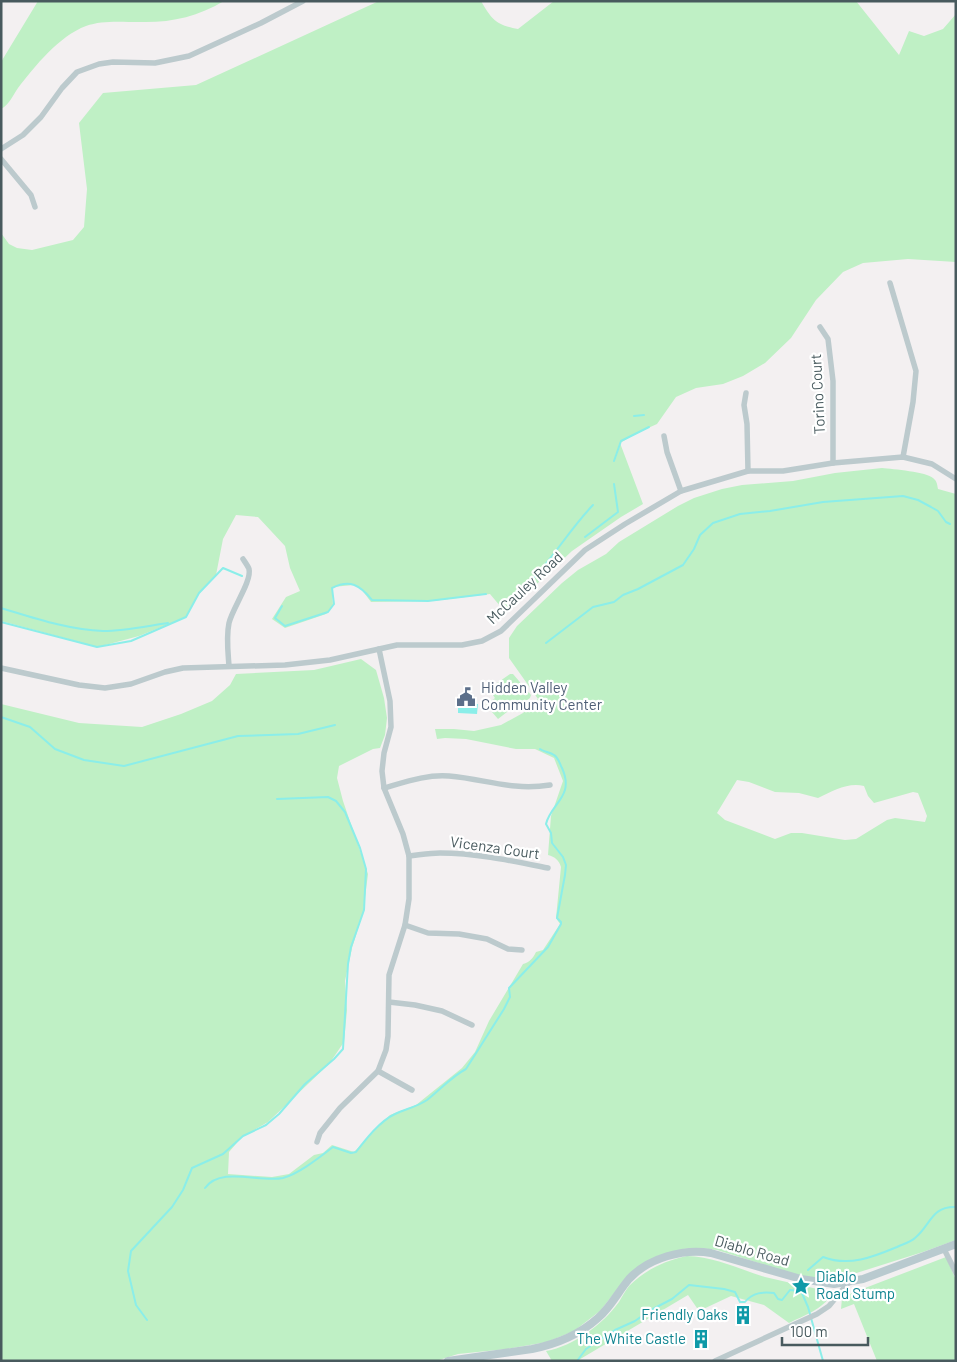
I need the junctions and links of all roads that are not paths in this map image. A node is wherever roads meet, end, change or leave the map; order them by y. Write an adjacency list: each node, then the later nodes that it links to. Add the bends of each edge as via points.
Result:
1 (303, 1): 2 (street, via 188,56 88,67 62,88 23,135)
2 (1, 150)
3 (1, 159): 4 (street, via 31,195)
4 (36, 207)
5 (890, 282): 9 (street, via 916,372)
6 (820, 327): 10 (street, Torino Court, via 828,340 833,381)
7 (746, 392): 11 (street)
8 (664, 436): 13 (street, via 666,452)
9 (903, 457): 10 (street, McCauley Road); 12 (street, McCauley Road, via 932,464)
10 (833, 463): 11 (street, McCauley Road, via 783,471)
11 (748, 471): 13 (street, McCauley Road)
12 (956, 479)
13 (681, 491): 15 (street, McCauley Road, via 585,550 492,637 462,645 397,645)
14 (244, 559): 16 (street, via 249,578 229,625)
15 (379, 649): 16 (street, McCauley Road, via 307,663); 19 (street, via 390,701 391,727 384,753)
16 (229, 666): 17 (street, McCauley Road, via 183,668 106,688)
17 (1, 668)
18 (550, 786): 19 (street, via 509,787 447,776 421,778)
19 (384, 788): 20 (street)
20 (409, 856): 21 (street, Vicenza Court, via 466,855); 22 (street)
21 (548, 868)
22 (405, 925): 23 (street, via 428,933 487,939 508,949); 24 (street, via 389,975)
23 (522, 950)
24 (390, 1002): 25 (street, via 442,1011); 26 (street, via 386,1050)
25 (472, 1025)
26 (378, 1071): 27 (street); 28 (street, via 340,1108)
27 (412, 1090)
28 (316, 1142)
29 (956, 1244): 30 (street, Diablo Road)
30 (944, 1249): 31 (street); 32 (street, Diablo Road)
31 (956, 1273)
32 (848, 1283): 33 (street, Diablo Road, via 811,1282 711,1253 688,1252 640,1270 597,1319 566,1339 532,1350); 34 (street, via 829,1306 817,1314)
33 (448, 1361)
34 (715, 1361)

